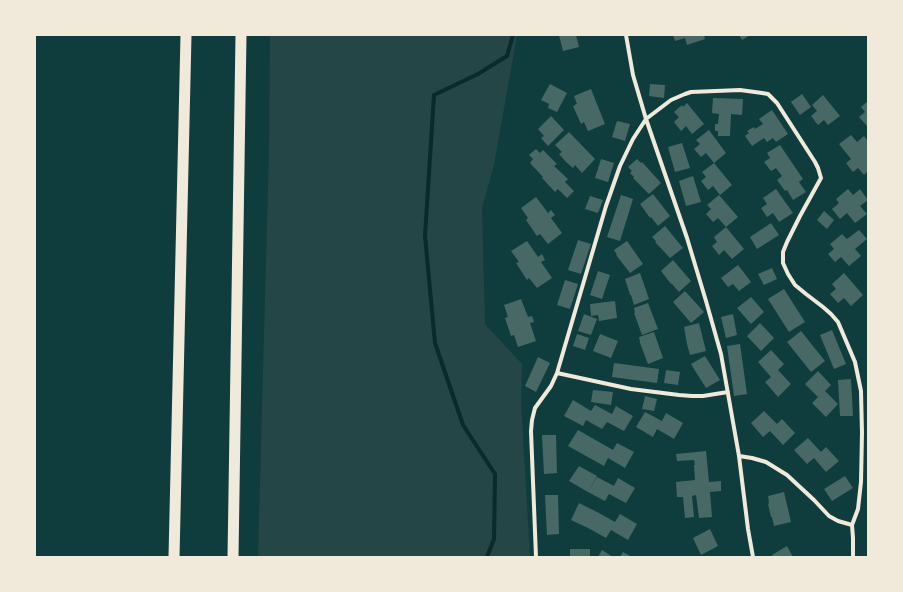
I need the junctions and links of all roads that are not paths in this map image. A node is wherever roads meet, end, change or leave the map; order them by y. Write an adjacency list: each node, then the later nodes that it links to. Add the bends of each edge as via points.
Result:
1 (186, 35): 9 (highway)
2 (241, 35): 10 (highway)
3 (626, 35): 4 (street, via 633,75)
4 (646, 119): 5 (street, via 620,166); 6 (street, via 706,301 721,354); 8 (street, via 671,100 691,92 740,90 768,94 777,103 815,162 821,178 787,242 783,252 783,263 795,285 824,307 838,322 855,362 861,392 862,433 858,509)
5 (557, 373): 6 (street, via 631,389 679,395 703,396); 11 (street, via 536,408 530,431)
6 (728, 392): 7 (street)
7 (739, 456): 8 (street, via 766,462 787,475 829,516); 12 (street)
8 (852, 525): 13 (street)
9 (174, 557)
10 (233, 557)
11 (536, 557)
12 (753, 557)
13 (853, 557)

